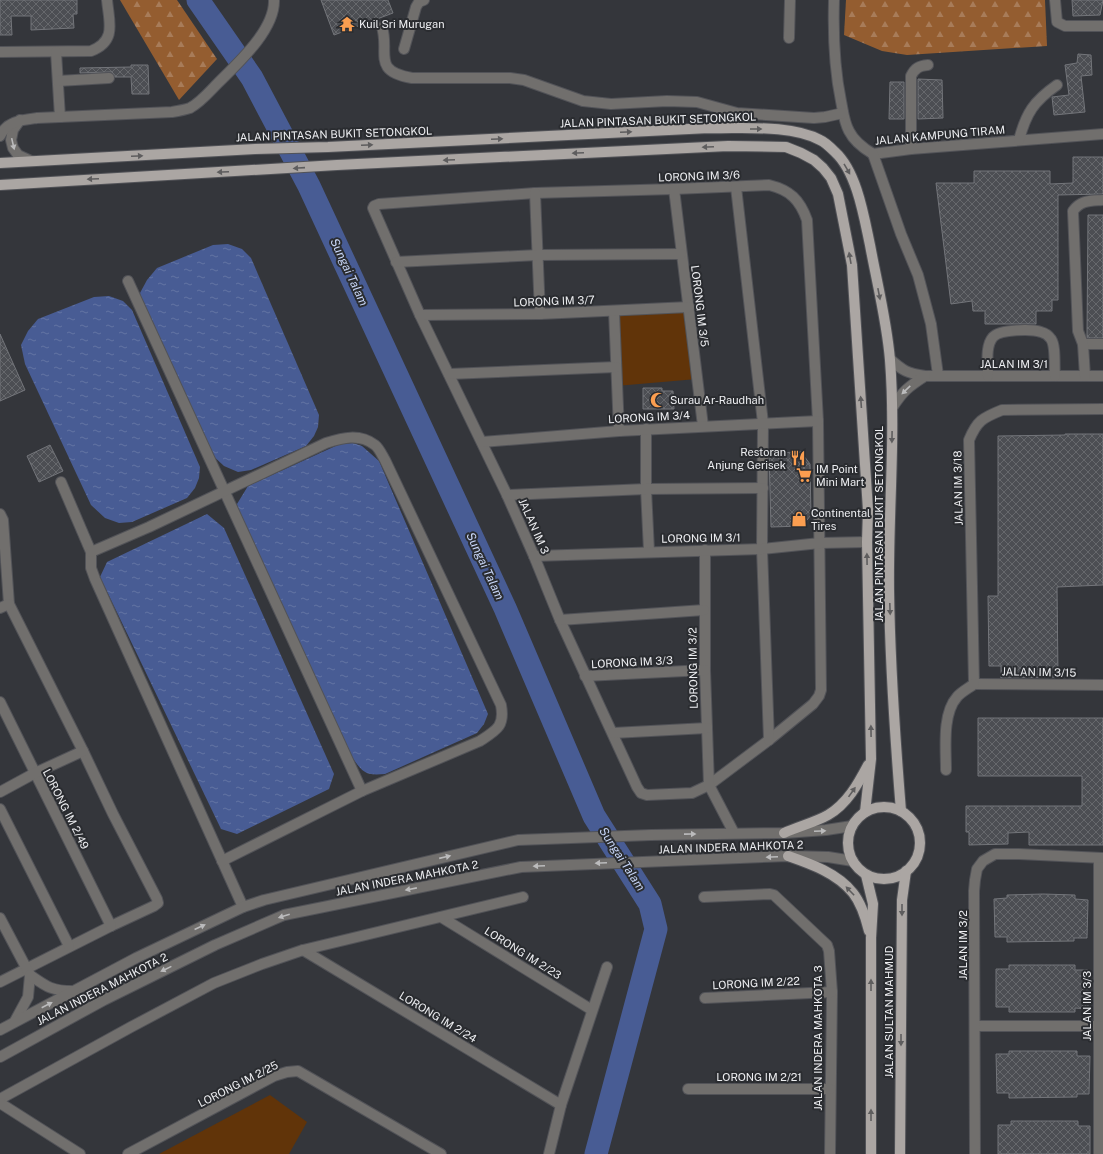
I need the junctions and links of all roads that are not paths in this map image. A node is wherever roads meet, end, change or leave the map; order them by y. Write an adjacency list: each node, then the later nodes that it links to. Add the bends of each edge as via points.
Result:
1 (107, 0): 12 (street, via 110,29 104,44 91,51)
2 (274, 0): 18 (street, via 269,20 251,50 199,102 189,108 181,111)
3 (424, 0): 10 (street, via 416,7)
4 (790, 0): 9 (street)
5 (834, 0): 17 (street, JALAN KAMPUNG TIRAM, via 834,56)
6 (1055, 0): 7 (street, via 1057,22 1065,26)
7 (1103, 26)
8 (382, 27): 17 (street, via 384,59 389,69 398,76 517,79 583,101 611,104 697,102 737,112 814,118)
9 (788, 38)
10 (404, 49)
11 (0, 52): 12 (street)
12 (56, 52): 15 (street)
13 (928, 65): 23 (street, via 919,66 911,76)
14 (109, 78): 15 (street)
15 (58, 81): 18 (street)
16 (1057, 85): 22 (street, via 1045,93 1028,112)
17 (843, 113): 24 (street, JALAN KAMPUNG TIRAM, via 848,130)
18 (60, 117): 19 (street)
19 (20, 120): 21 (street, via 7,126); 25 (street, one-way to 25, via 13,130 13,148 18,155)
20 (1103, 134): 22 (street, JALAN KAMPUNG TIRAM)
21 (0, 136)
22 (1019, 140): 23 (street, JALAN KAMPUNG TIRAM)
23 (911, 149): 24 (street, JALAN KAMPUNG TIRAM)
24 (873, 154): 46 (street, via 918,275 931,324)
25 (31, 162): 26 (main road, JALAN PINTASAN BUKIT SETONGKOL); 43 (main road, JALAN PINTASAN BUKIT SETONGKOL, one-way to 43, via 708,128 771,129 804,134 821,140 838,154 860,197)
26 (0, 163)
27 (0, 185): 66 (main road, JALAN PINTASAN BUKIT SETONGKOL, one-way to 27, via 868,510 852,265 838,194 831,178 814,160 801,153 786,147 728,146)
28 (736, 187): 29 (street, LORONG IM 3/6); 54 (street, LORONG IM 3/6, via 780,187 795,197 807,220); 55 (street)
29 (674, 189): 30 (street, LORONG IM 3/6); 33 (street, LORONG IM 3/5)
30 (534, 193): 32 (street, LORONG IM 3/6); 34 (street)
31 (1103, 200): 41 (street, via 1086,201 1073,211 1077,325)
32 (374, 206): 35 (street, JALAN IM 3, via 373,211)
33 (682, 254): 34 (street); 37 (street, LORONG IM 3/5)
34 (538, 255): 35 (street); 39 (street)
35 (396, 262): 40 (street, JALAN IM 3)
36 (128, 281): 63 (street)
37 (689, 307): 38 (street, LORONG IM 3/7); 56 (street, LORONG IM 3/5)
38 (614, 311): 39 (street, LORONG IM 3/7); 44 (street)
39 (540, 314): 40 (street, LORONG IM 3/7)
40 (420, 315): 45 (street, JALAN IM 3)
41 (1083, 344): 42 (street); 50 (street)
42 (1103, 344)
43 (890, 359): 47 (street, JALAN IM 3/1, via 900,369); 52 (main road, JALAN PINTASAN BUKIT SETONGKOL)
44 (616, 367): 45 (street); 58 (street)
45 (448, 374): 59 (street, JALAN IM 3)
46 (938, 375): 47 (street, JALAN IM 3/1); 48 (street, JALAN IM 3/1)
47 (925, 376): 52 (street, JALAN IM 3/1, one-way to 52, via 906,389)
48 (988, 376): 49 (street, JALAN IM 3/1); 49 (street, via 988,347 993,337 998,333 1024,330 1043,332 1051,338)
49 (1055, 376): 50 (street, JALAN IM 3/1)
50 (1085, 376): 51 (street, JALAN IM 3/1)
51 (1103, 376)
52 (892, 408): 92 (main road, JALAN PINTASAN BUKIT SETONGKOL, one-way to 92, via 889,589)
53 (1103, 409): 78 (street, JALAN IM 3/18, via 1002,410 986,416 975,426 968,440)
54 (818, 421): 55 (street, LORONG IM 3/4); 67 (street)
55 (763, 423): 56 (street, LORONG IM 3/4); 61 (street)
56 (703, 426): 57 (street, LORONG IM 3/4)
57 (646, 429): 58 (street, LORONG IM 3/4); 62 (street)
58 (619, 431): 59 (street, LORONG IM 3/4)
59 (482, 442): 64 (street, JALAN IM 3)
60 (61, 482): 71 (street)
61 (763, 488): 62 (street); 68 (street)
62 (646, 489): 64 (street); 70 (street)
63 (224, 491): 71 (street); 89 (street); 89 (street, via 345,437 363,438 376,445 386,460 501,705 503,715 498,729 480,741)
64 (507, 495): 72 (street, JALAN IM 3)
65 (0, 514): 73 (street, via 3,520)
66 (867, 542): 67 (street, LORONG IM 3/1); 85 (main road, JALAN PINTASAN BUKIT SETONGKOL, one-way to 66)
67 (820, 543): 68 (street, LORONG IM 3/1); 83 (street, via 821,690 813,704)
68 (762, 549): 69 (street, LORONG IM 3/1); 83 (street)
69 (705, 550): 70 (street, LORONG IM 3/1); 74 (street, LORONG IM 3/2)
70 (649, 551): 72 (street, LORONG IM 3/1)
71 (91, 552): 99 (street, via 95,579)
72 (534, 556): 75 (street, JALAN IM 3)
73 (5, 606): 84 (street)
74 (704, 610): 75 (street); 76 (street, LORONG IM 3/2)
75 (560, 620): 77 (street, JALAN IM 3)
76 (705, 670): 77 (street, LORONG IM 3/3); 81 (street, LORONG IM 3/2)
77 (585, 676): 82 (street, JALAN IM 3)
78 (974, 684): 79 (street, JALAN IM 3/15); 86 (street, via 957,697 951,708 946,724)
79 (1103, 685)
80 (0, 702): 87 (street, LORONG IM 2/49)
81 (707, 728): 82 (street); 88 (street, LORONG IM 3/2)
82 (613, 733): 88 (street, JALAN IM 3, via 641,793 692,793)
83 (769, 740): 88 (street)
84 (83, 751): 87 (street); 108 (street, via 158,903)
85 (871, 760): 93 (main road, JALAN PINTASAN BUKIT SETONGKOL); 95 (main road, one-way to 85, via 828,815 838,807 859,782)
86 (946, 770)
87 (35, 773): 90 (street); 108 (street, LORONG IM 2/49)
88 (709, 785): 96 (street)
89 (362, 791): 99 (street)
90 (0, 792)
91 (0, 809): 110 (street)
92 (901, 811): 93 (main road, via 883,807); 101 (main road, via 911,818 920,840 919,851)
93 (865, 812): 94 (main road)
94 (852, 826): 95 (street, JALAN INDERA MAHKOTA 2, one-way to 94); 100 (main road, via 848,837 848,850)
95 (784, 832): 96 (street, JALAN INDERA MAHKOTA 2)
96 (734, 833): 105 (street, JALAN INDERA MAHKOTA 2, one-way to 96, via 518,840)
97 (788, 856): 100 (street, JALAN INDERA MAHKOTA 2, via 828,857); 109 (main road, one-way to 97, via 854,894 835,877 811,864); 124 (street, JALAN INDERA MAHKOTA 2, one-way to 124, via 521,867 284,915 215,945 104,1000)
98 (1101, 858): 120 (street, JALAN IM 3/2, via 995,854 983,861 977,869 975,880); 121 (street, JALAN IM 3/3)
99 (222, 861): 105 (street)
100 (853, 862): 102 (main road)
101 (906, 871): 102 (main road, via 887,879); 136 (main road, JALAN SULTAN MAHMUD, one-way to 136, via 902,900)
102 (866, 874): 109 (main road, JALAN SULTAN MAHMUD, via 873,904)
103 (523, 897): 106 (street)
104 (704, 897): 116 (street, JALAN INDERA MAHKOTA 3, via 774,895 827,945)
105 (243, 907): 115 (street, JALAN INDERA MAHKOTA 2, one-way to 105)
106 (441, 917): 111 (street); 118 (street, LORONG IM 2/23)
107 (0, 918): 113 (street)
108 (111, 926): 110 (street)
109 (872, 938): 135 (main road, JALAN SULTAN MAHMUD, one-way to 109)
110 (69, 946): 113 (street)
111 (303, 950): 127 (street, via 214,984); 129 (street, LORONG IM 2/24)
112 (607, 967): 118 (street)
113 (29, 971): 114 (street); 115 (street, via 49,988); 119 (street, via 28,997)
114 (0, 982)
115 (74, 991): 119 (street, JALAN INDERA MAHKOTA 2, one-way to 115)
116 (832, 992): 117 (street, LORONG IM 2/22); 126 (street, JALAN INDERA MAHKOTA 3)
117 (705, 998)
118 (592, 1010): 129 (street)
119 (15, 1022): 122 (street, JALAN INDERA MAHKOTA 2)
120 (975, 1026): 121 (street); 137 (street, JALAN IM 3/2)
121 (1099, 1026): 123 (street, JALAN IM 3/3)
122 (0, 1030)
123 (1101, 1040): 138 (street, JALAN IM 3/3)
124 (0, 1057)
125 (688, 1089): 126 (street, LORONG IM 2/21)
126 (830, 1089): 134 (street, JALAN INDERA MAHKOTA 3)
127 (0, 1099)
128 (0, 1103): 130 (street)
129 (561, 1105): 133 (street)
130 (80, 1154)
131 (128, 1154): 132 (street, LORONG IM 2/25, via 274,1076 298,1071)
132 (441, 1154)
133 (549, 1154)
134 (830, 1154)
135 (871, 1154)
136 (900, 1154)
137 (975, 1154)
138 (1099, 1154)

